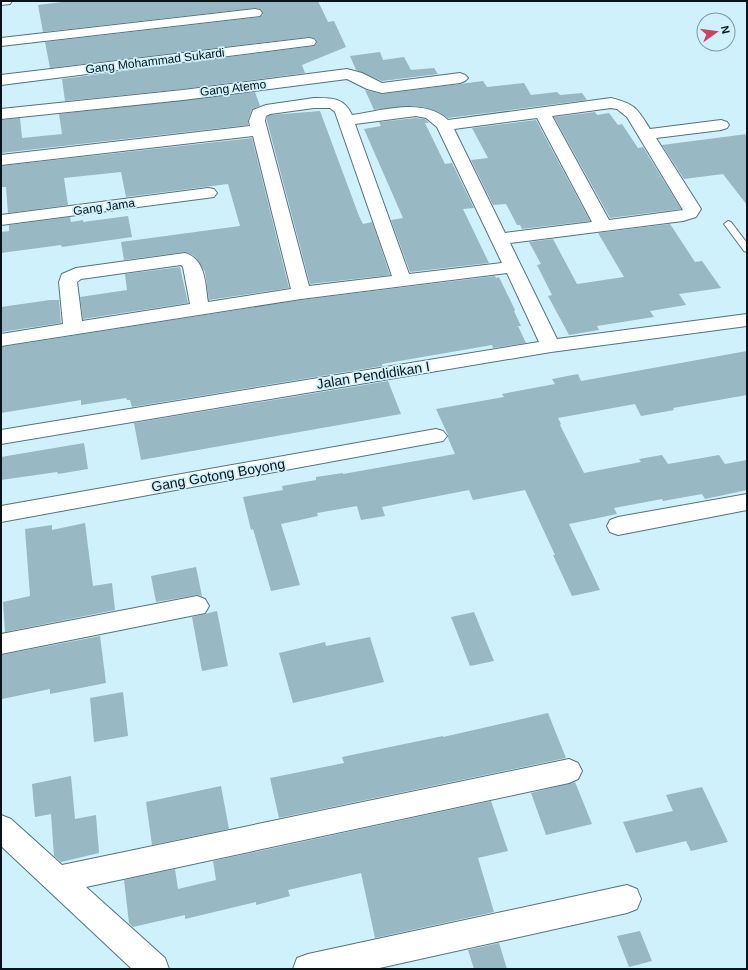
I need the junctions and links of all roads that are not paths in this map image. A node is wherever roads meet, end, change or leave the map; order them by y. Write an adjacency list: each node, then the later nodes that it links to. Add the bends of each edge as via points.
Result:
1 (1, 1): 2 (street)
2 (5, 1)
3 (254, 13): 4 (street)
4 (1, 42)
5 (309, 42): 7 (street, Gang Mohammad Sukardi)
6 (460, 78): 8 (street, Gang Atemo, via 378,88 370,86 352,74 347,74)
7 (1, 80)
8 (1, 114)
9 (542, 114): 11 (street); 14 (street, via 618,104 629,110); 19 (street)
10 (346, 121): 11 (street, via 424,111); 13 (street, via 337,104 321,102 261,112 257,117); 23 (street)
11 (444, 125): 20 (street)
12 (721, 125): 14 (street)
13 (259, 130): 15 (street); 24 (street)
14 (646, 134): 19 (street, via 691,205 692,211 683,216)
15 (1, 160)
16 (208, 193): 17 (street, Gang Jama)
17 (1, 220)
18 (728, 224): 21 (lane)
19 (603, 226): 20 (street)
20 (500, 239): 22 (street)
21 (747, 249)
22 (512, 267): 23 (street); 29 (street)
23 (402, 279): 24 (street)
24 (301, 293): 25 (street)
25 (200, 309): 27 (street); 27 (street, via 192,265 185,259 76,274 69,278 68,282)
26 (747, 320): 29 (street, Jalan Pendidikan I)
27 (73, 329): 28 (street)
28 (1, 340)
29 (551, 346): 31 (street, Jalan Pendidikan I)
30 (436, 436): 33 (street, Gang Gotong Boyong)
31 (1, 438)
32 (747, 502): 34 (street)
33 (1, 514)
34 (618, 526)
35 (197, 606): 36 (street)
36 (1, 644)
37 (569, 771): 39 (street)
38 (1, 828): 39 (street)
39 (56, 880): 41 (street)
40 (627, 899): 42 (street)
41 (154, 969)
42 (308, 969)

